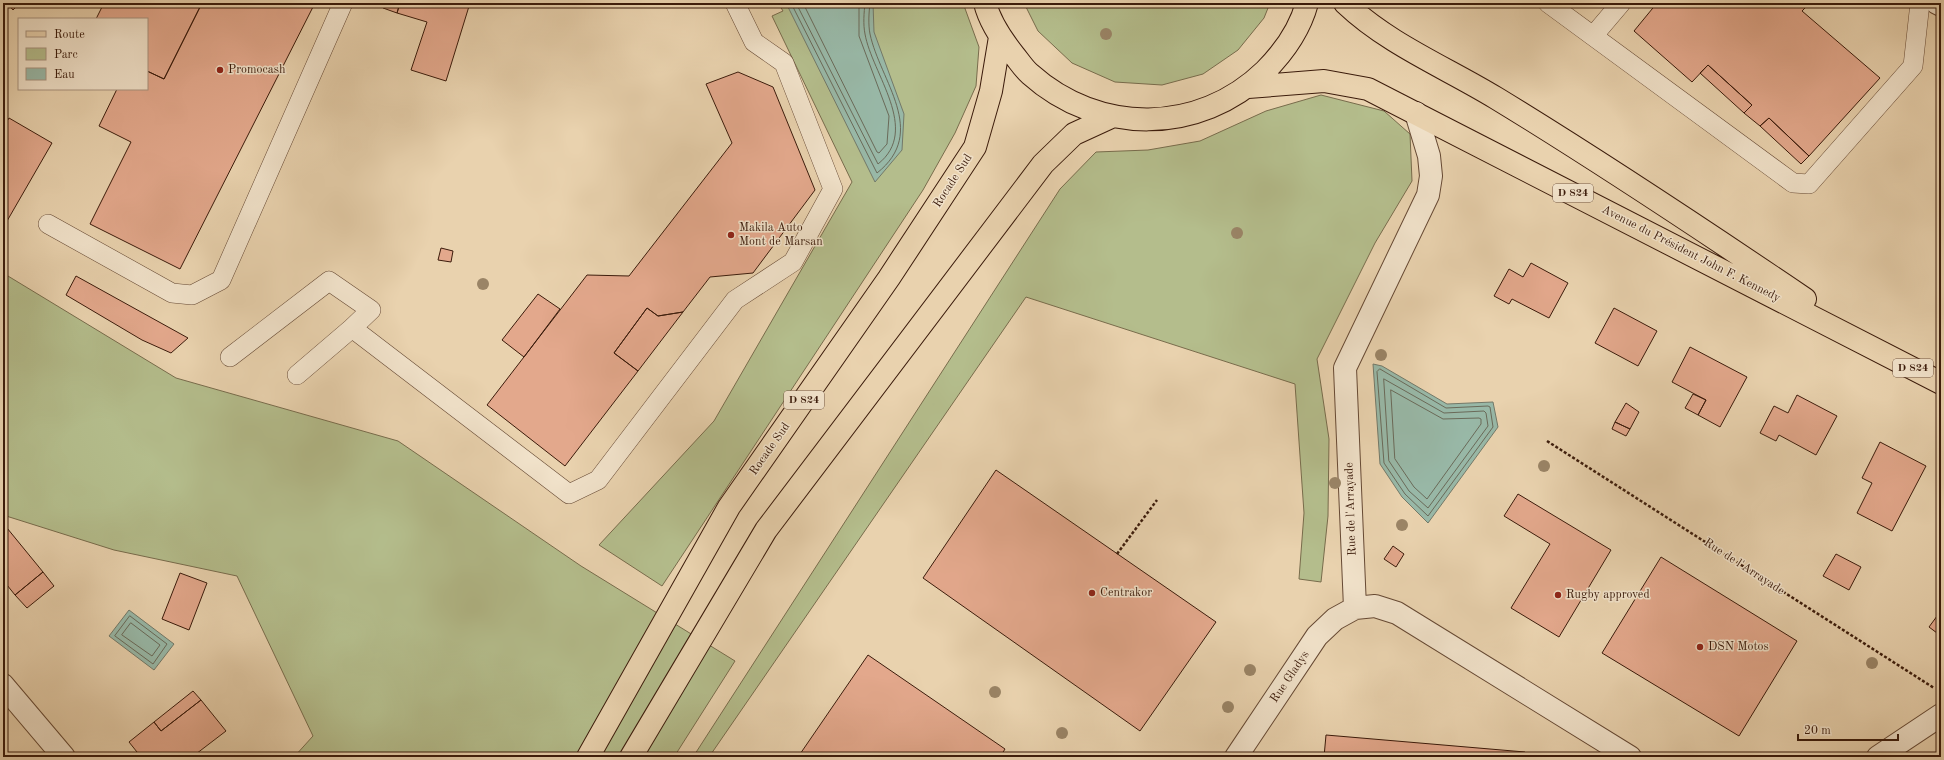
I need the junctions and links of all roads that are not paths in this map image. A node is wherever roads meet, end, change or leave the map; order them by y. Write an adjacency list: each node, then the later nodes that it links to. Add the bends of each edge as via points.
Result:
1 (343, 3): 16 (lane, via 221,280 192,296 172,293)
2 (735, 3): 17 (lane, via 754,42 784,63 833,189 793,262 735,300 598,480 569,494)
3 (985, 3): 12 (main road)
4 (1307, 3): 13 (main road, via 1303,17 1281,55)
5 (1345, 3): 18 (main road, Avenue du Président John F. Kennedy / D 824, via 1379,31 1495,98 1671,209)
6 (1548, 3): 11 (lane)
7 (1621, 3): 11 (lane)
8 (1920, 3): 11 (lane, via 1913,66 1809,184 1793,183)
9 (1937, 3): 10 (street)
10 (1941, 5)
11 (1594, 36)
12 (1000, 37): 15 (main road, via 1029,73 1067,101); 26 (main road, Rocade Sud / D 824, via 991,92 976,147 890,278 730,507)
13 (1248, 87): 14 (main road, Avenue du Président John F. Kennedy / D 824, via 1324,81 1368,88); 15 (main road, via 1206,110 1159,120)
14 (1416, 113): 18 (main road, Avenue du Président John F. Kennedy / D 824); 22 (street, Rue de l'Arrayade, via 1431,176 1428,195 1345,368)
15 (1111, 117): 27 (main road, via 1074,134 1043,164 766,530)
16 (48, 224)
17 (352, 328): 19 (lane, via 371,310 329,281); 20 (lane)
18 (1885, 354): 21 (main road, Avenue du Président John F. Kennedy / D 824)
19 (230, 357)
20 (297, 375)
21 (1941, 383)
22 (1355, 608): 28 (street, Rue Gladys, via 1335,619 1317,636); 29 (street, via 1375,606 1397,613)
23 (3, 685): 25 (street)
24 (1941, 715): 30 (street)
25 (64, 757)
26 (588, 757)
27 (631, 757)
28 (1236, 757)
29 (1630, 757)
30 (1878, 757)

